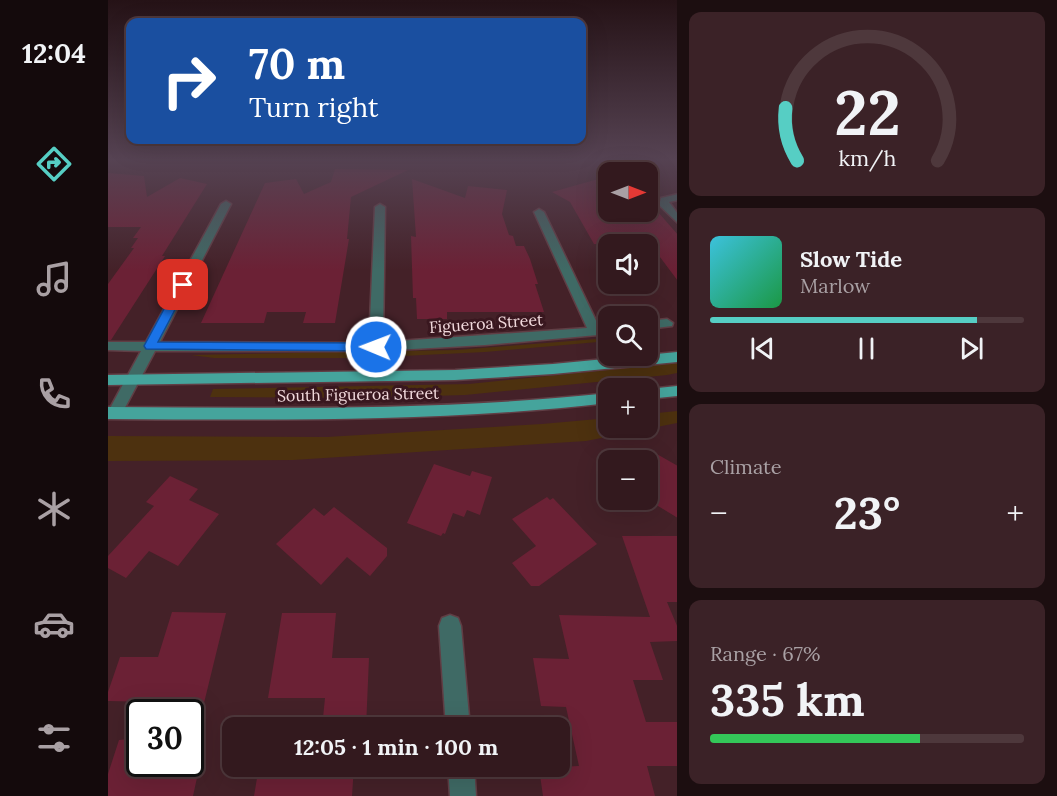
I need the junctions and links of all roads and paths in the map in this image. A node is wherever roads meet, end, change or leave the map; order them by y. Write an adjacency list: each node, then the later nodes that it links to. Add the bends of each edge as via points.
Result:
1 (677, 197): 5 (street, via 664,200 664,205)
2 (226, 204): 11 (street)
3 (381, 207): 12 (street)
4 (539, 212): 6 (street)
5 (677, 219)
6 (598, 323)
7 (667, 323): 8 (street)
8 (658, 324)
9 (598, 331): 12 (street, Figueroa Street)
10 (108, 346): 11 (street, Figueroa Street)
11 (150, 346): 12 (street, Figueroa Street); 15 (street)
12 (376, 347)
13 (677, 357): 15 (main road, South Figueroa Street, via 455,375)
14 (108, 380): 15 (main road, South Figueroa Street)
15 (132, 380): 19 (street)
16 (677, 391): 17 (main road)
17 (658, 393)
18 (598, 399): 19 (main road, South Figueroa Street, via 492,408 333,414)
19 (111, 412)
20 (450, 626): 21 (street)
21 (457, 717)
22 (462, 777): 23 (street)
23 (463, 796)

